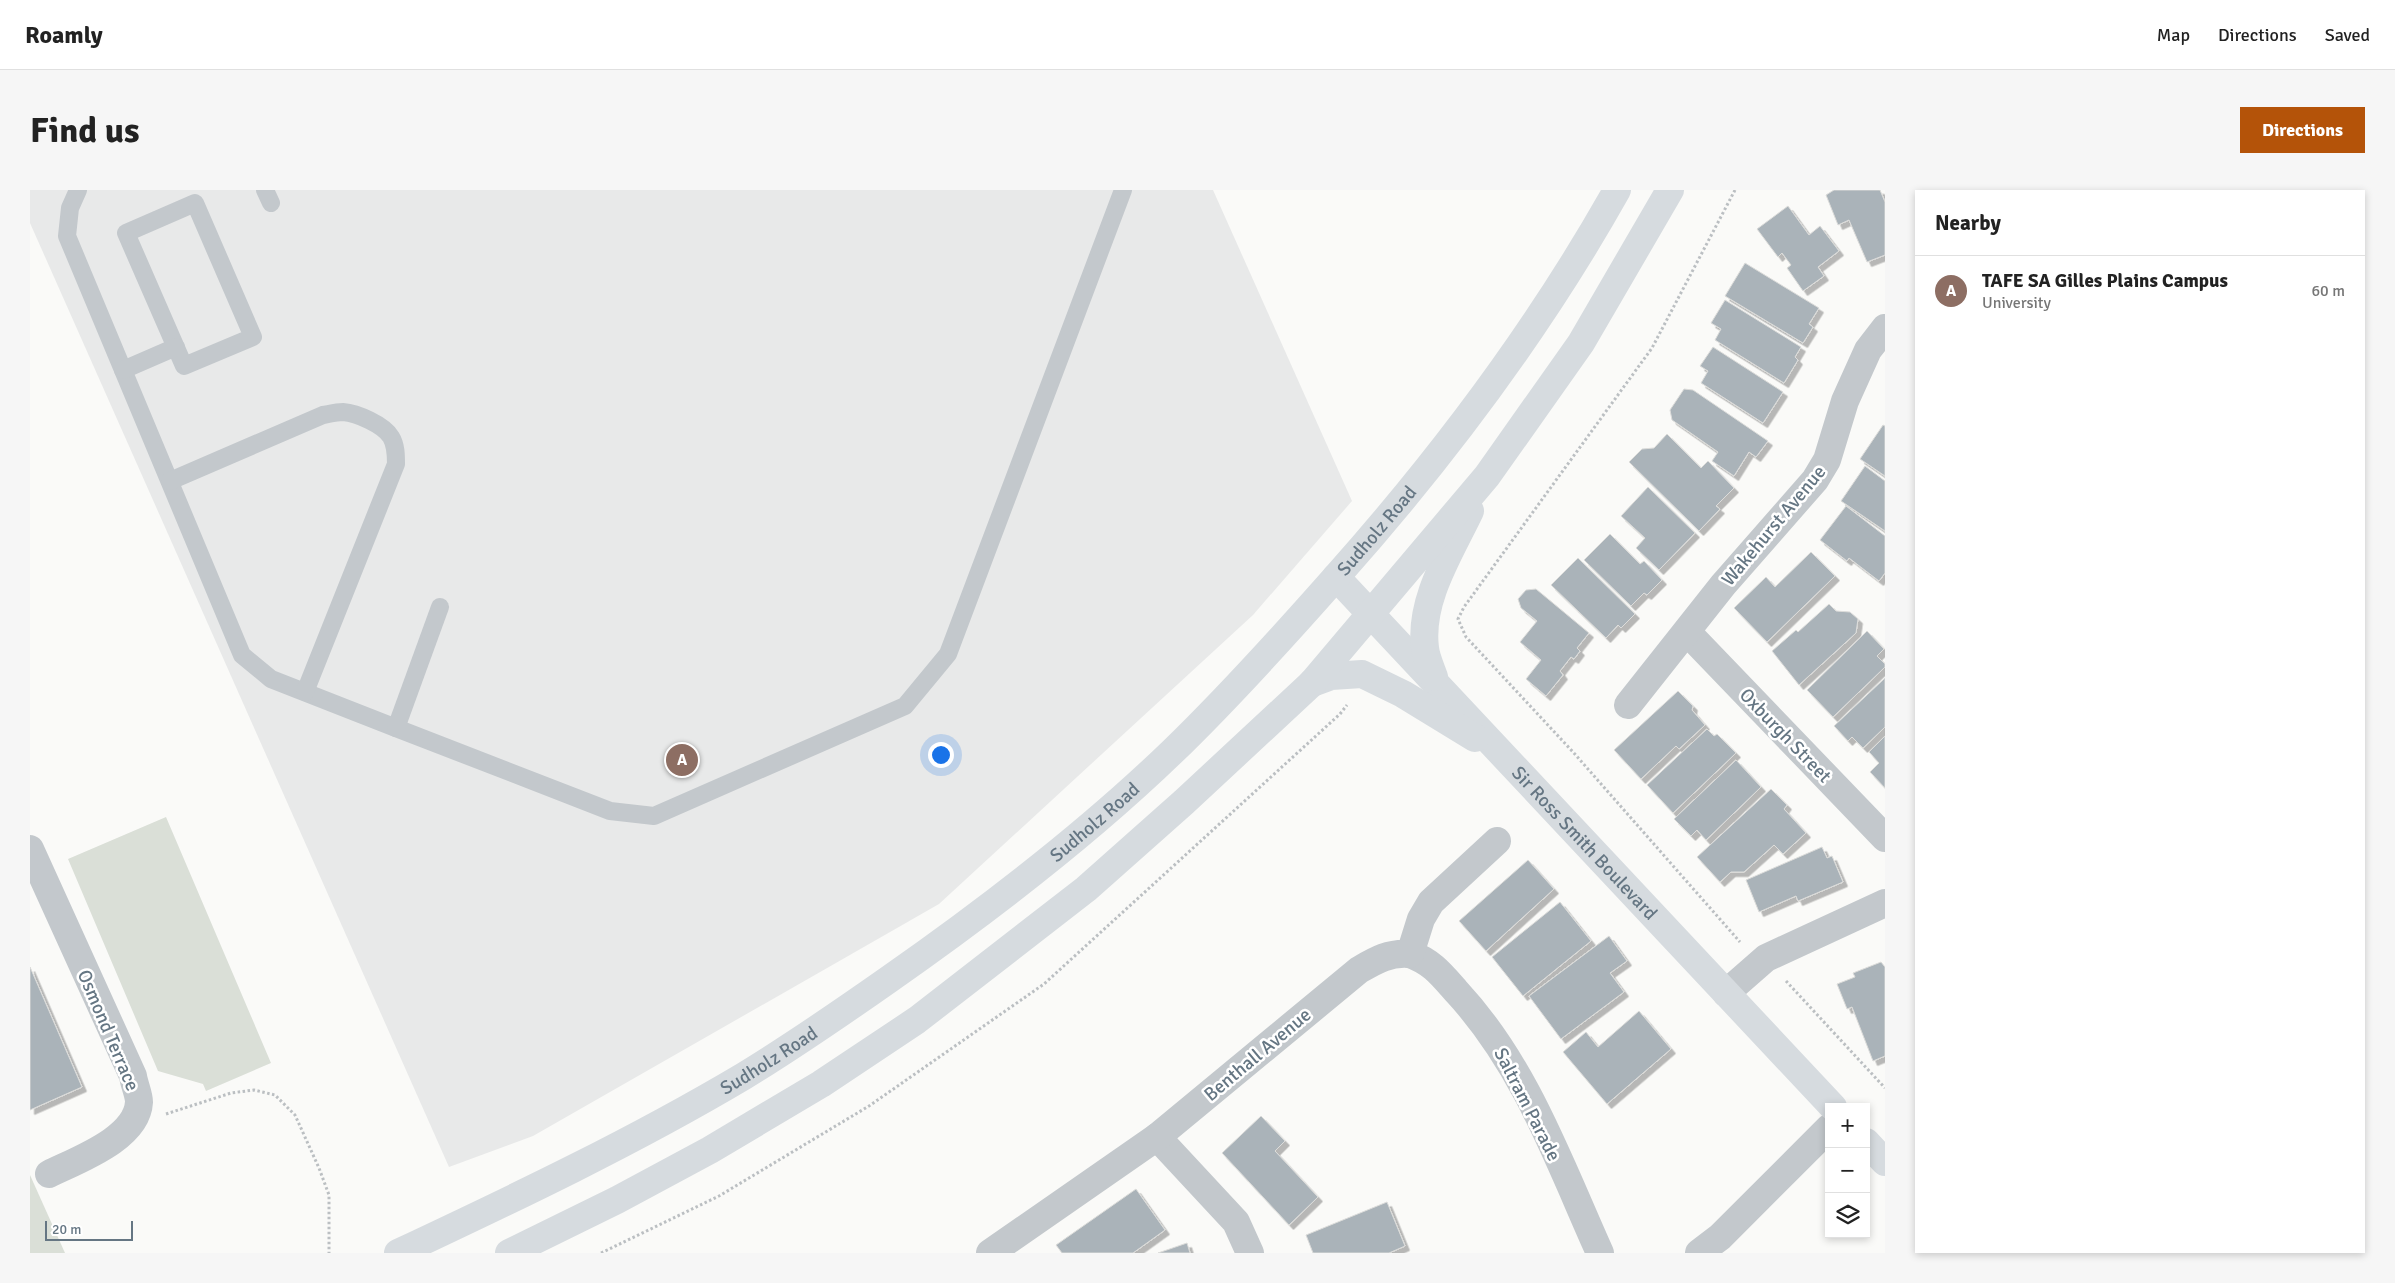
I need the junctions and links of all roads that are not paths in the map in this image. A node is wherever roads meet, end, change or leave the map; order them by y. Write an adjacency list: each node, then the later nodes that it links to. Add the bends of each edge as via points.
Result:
1 (78, 190): 7 (lane, via 70,208 68,236)
2 (1123, 190): 18 (lane, via 948,654 904,706 654,816 610,811)
3 (1618, 190): 10 (main road, Sudholz Road, via 1584,249 1446,447)
4 (1670, 190): 8 (main road, via 1581,342)
5 (1885, 328): 13 (street, Wakehurst Avenue, via 1868,350 1845,401 1827,460 1815,480 1723,585)
6 (176, 347): 6 (lane, via 126,233 195,203 253,337 184,366); 7 (lane)
7 (123, 370): 9 (lane)
8 (1487, 476): 12 (main road); 14 (main road, via 1434,586 1426,621 1425,648)
9 (170, 481): 16 (lane, via 242,655 271,679); 16 (lane, via 323,415 343,412 369,420 391,437 396,464)
10 (1336, 577): 12 (main road, Sir Ross Smith Boulevard); 32 (main road, Sudholz Road, via 1247,677 1170,754 1094,823 974,920 744,1076 513,1199)
11 (440, 607): 18 (lane)
12 (1370, 614): 14 (main road, Sir Ross Smith Boulevard); 15 (main road)
13 (1687, 632): 17 (street, Wakehurst Avenue); 20 (street, Oxburgh Street)
14 (1435, 681): 19 (main road, Sir Ross Smith Boulevard)
15 (1312, 683): 19 (main road, via 1331,676 1362,674 1403,694); 33 (main road, via 1086,889 917,1020 821,1084 710,1150)
16 (305, 692): 18 (lane)
17 (1628, 705)
18 (396, 728)
19 (1504, 756): 25 (main road, Sir Ross Smith Boulevard)
20 (1885, 838)
21 (1497, 841): 24 (street, via 1431,902 1421,919)
22 (30, 849): 31 (street, Osmond Terrace, via 132,1076 139,1102 132,1121 110,1144)
23 (1885, 903): 25 (street, via 1766,958)
24 (1410, 954): 28 (street, Benthall Avenue, via 1397,953 1377,959 1359,970); 36 (street, Saltram Parade, via 1426,960 1447,981 1505,1053 1531,1101)
25 (1726, 992): 26 (main road, Sir Ross Smith Boulevard)
26 (1829, 1103)
27 (1825, 1132): 37 (street, via 1720,1237)
28 (1157, 1137): 34 (street, Benthall Avenue); 35 (street, via 1236,1222)
29 (1870, 1146): 30 (main road)
30 (1885, 1162)
31 (49, 1174)
32 (398, 1253)
33 (509, 1253)
34 (990, 1253)
35 (1250, 1253)
36 (1600, 1253)
37 (1699, 1253)

